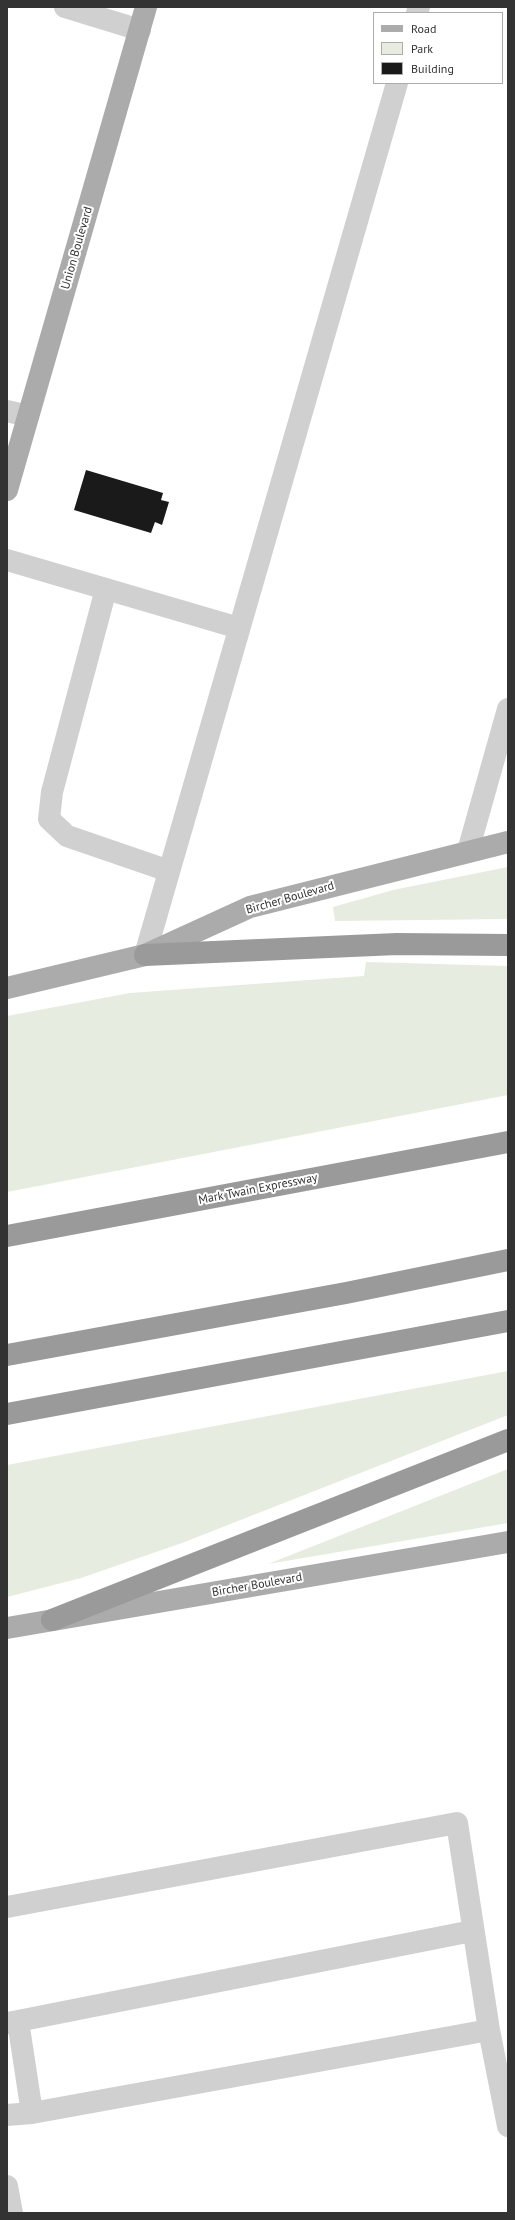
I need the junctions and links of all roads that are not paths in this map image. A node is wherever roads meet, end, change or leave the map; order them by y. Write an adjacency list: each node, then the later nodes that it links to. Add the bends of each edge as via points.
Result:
1 (65, 7): 3 (street)
2 (146, 7): 3 (main road, Union Boulevard)
3 (140, 30): 6 (main road, Union Boulevard)
4 (397, 84): 10 (street)
5 (7, 411): 6 (street)
6 (28, 416): 7 (main road, Union Boulevard)
7 (7, 490)
8 (7, 560): 9 (street)
9 (106, 589): 10 (street); 14 (street, via 52,792 49,819 67,836)
10 (239, 628): 14 (street)
11 (508, 709): 13 (street)
12 (508, 842): 13 (main road, Bircher Boulevard)
13 (468, 851): 16 (main road, Bircher Boulevard, via 250,907)
14 (169, 871): 16 (street)
15 (508, 945): 16 (highway, via 389,944)
16 (145, 955): 17 (main road, Bircher Boulevard)
17 (7, 988)
18 (508, 1142): 19 (highway, Mark Twain Expressway)
19 (7, 1236)
20 (508, 1260): 22 (highway, via 346,1293)
21 (508, 1321): 23 (highway)
22 (7, 1355)
23 (7, 1414)
24 (508, 1440): 26 (highway)
25 (508, 1542): 26 (main road, Bircher Boulevard)
26 (52, 1620): 27 (main road, Bircher Boulevard)
27 (7, 1628)
28 (7, 1907): 29 (street, via 457,1823)
29 (472, 1931): 30 (street); 31 (street)
30 (13, 2022): 32 (street)
31 (489, 2030): 32 (street); 34 (street)
32 (32, 2113): 33 (street)
33 (7, 2115)
34 (508, 2126)
35 (7, 2186): 36 (street)
36 (12, 2213)

